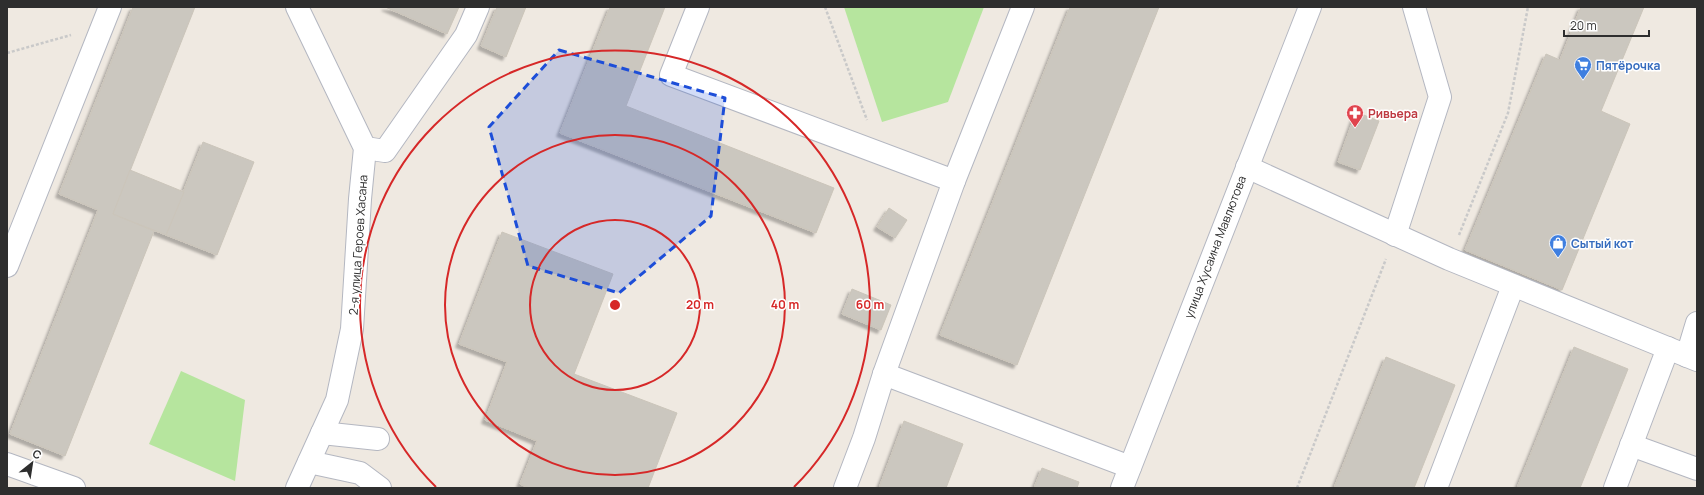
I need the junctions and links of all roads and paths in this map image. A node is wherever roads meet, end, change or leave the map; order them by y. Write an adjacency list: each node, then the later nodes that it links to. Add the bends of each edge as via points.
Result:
1 (297, 7): 11 (street)
2 (478, 7): 11 (street, via 466,35 385,151)
3 (698, 7): 12 (street, via 671,75)
4 (825, 7): 12 (path)
5 (1023, 7): 14 (street)
6 (1310, 7): 13 (street, улица Хусаина Мавлютова)
7 (1414, 7): 15 (street, via 1440,97)
8 (1528, 7): 16 (path, via 1508,113)
9 (106, 17): 10 (path); 17 (street)
10 (7, 53)
11 (365, 148): 22 (street, 2-я улица Героев Хасана, via 352,329 337,400)
12 (880, 154): 14 (street)
13 (1247, 167): 15 (street); 27 (street, улица Хусаина Мавлютова)
14 (954, 181): 21 (street)
15 (1395, 235): 16 (street); 34 (path)
16 (1449, 260): 18 (street)
17 (7, 266)
18 (1513, 286): 20 (street); 35 (street)
19 (1697, 323): 20 (street)
20 (1684, 355): 24 (street)
21 (884, 374): 27 (street); 32 (street)
22 (322, 433): 23 (street); 25 (street, 2-я улица Героев Хасана)
23 (378, 439)
24 (1631, 445): 28 (street); 36 (street)
25 (309, 462): 30 (street, 2-я улица Героев Хасана); 31 (street, via 360,473)
26 (7, 464): 29 (street)
27 (1130, 467): 33 (street, улица Хусаина Мавлютова)
28 (1697, 469)
29 (74, 488)
30 (297, 488)
31 (380, 488)
32 (846, 488)
33 (1122, 488)
34 (1297, 488)
35 (1436, 488)
36 (1615, 488)

